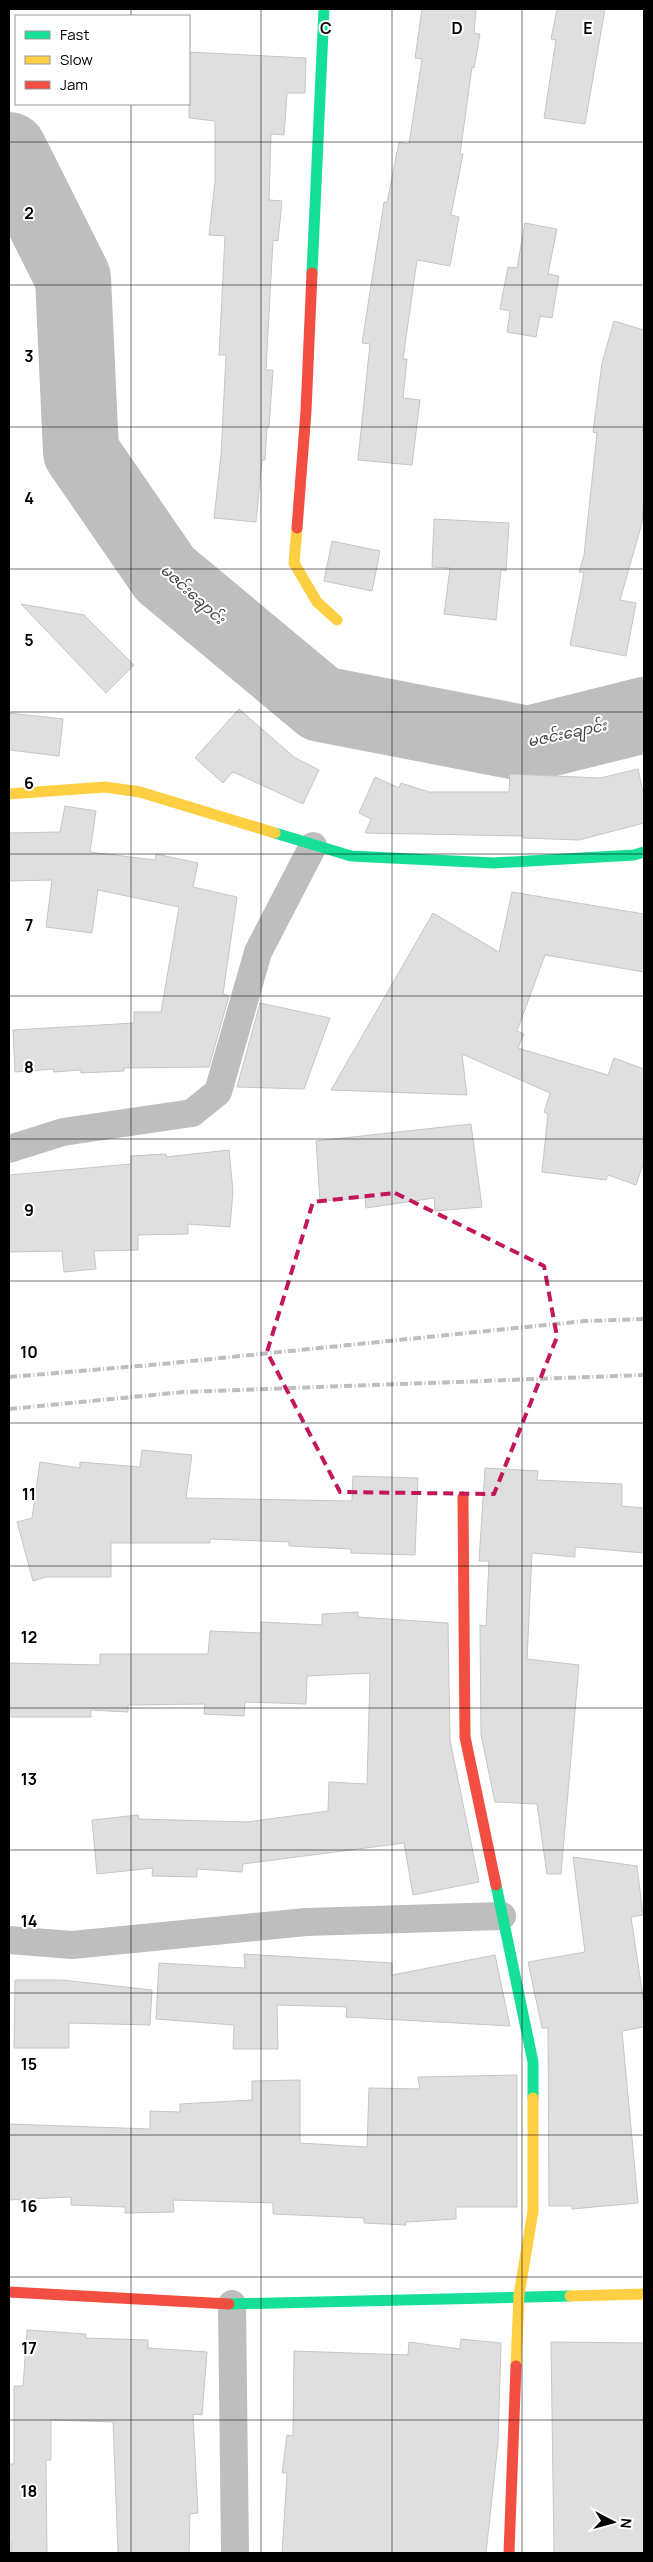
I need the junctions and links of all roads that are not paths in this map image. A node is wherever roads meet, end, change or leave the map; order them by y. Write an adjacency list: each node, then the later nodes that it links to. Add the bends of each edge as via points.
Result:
1 (324, 9): 2 (street, via 306,411 294,563 317,602)
2 (337, 620)
3 (9, 794): 4 (street, via 106,787 131,791)
4 (313, 846): 5 (street, via 351,856 494,863); 6 (street, via 258,952 218,1092 192,1113 63,1132)
5 (644, 852)
6 (9, 1149)
7 (463, 1498): 8 (street, via 465,1737)
8 (502, 1916): 9 (street, via 306,1922 72,1945); 12 (street, via 533,2062 533,2211)
9 (9, 1940)
10 (9, 2292): 13 (street)
11 (644, 2294): 12 (street)
12 (519, 2295): 13 (street); 15 (street)
13 (232, 2304): 14 (street)
14 (235, 2553)
15 (509, 2553)

